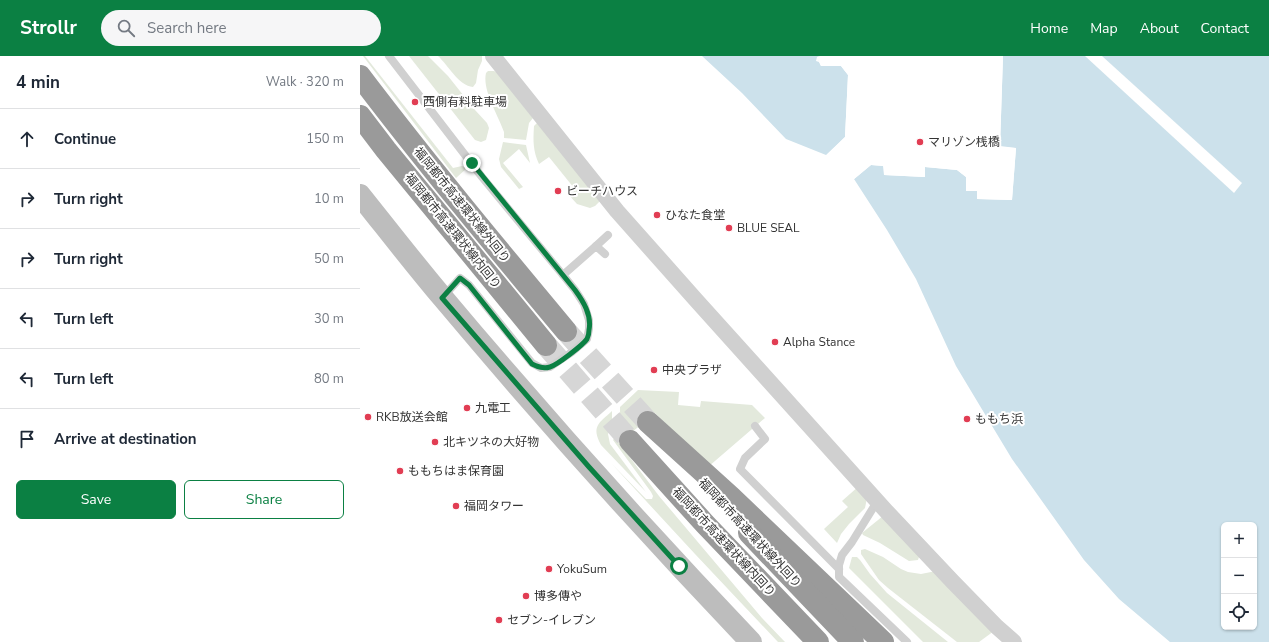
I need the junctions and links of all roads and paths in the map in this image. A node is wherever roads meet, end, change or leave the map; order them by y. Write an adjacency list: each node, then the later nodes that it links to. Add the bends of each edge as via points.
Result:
1 (389, 56): 9 (lane, via 482,177)
2 (493, 56): 14 (street, via 618,211)
3 (360, 76): 11 (highway, 福岡都市高速環状線外回り)
4 (360, 116): 12 (highway, 福岡都市高速環状線内回り)
5 (360, 195): 10 (street)
6 (608, 235): 7 (lane)
7 (596, 246): 8 (lane); 9 (lane)
8 (605, 254)
9 (563, 275): 10 (lane, via 584,304 589,329 587,339 550,367 541,368 532,364 469,285 460,278)
10 (442, 298): 16 (street, via 589,467)
11 (566, 332)
12 (546, 345)
13 (755, 426): 15 (lane, via 765,438 745,458 740,469)
14 (878, 500): 15 (lane, via 842,555); 22 (street, via 953,582)
15 (839, 569): 21 (lane, via 839,577)
16 (751, 642)
17 (797, 642): 18 (highway, 福岡都市高速環状線内回り, via 696,532 630,441)
18 (818, 642)
19 (853, 642): 20 (highway, 福岡都市高速環状線外回り, via 723,506 648,422)
20 (883, 642)
21 (908, 642)
22 (1014, 642)

